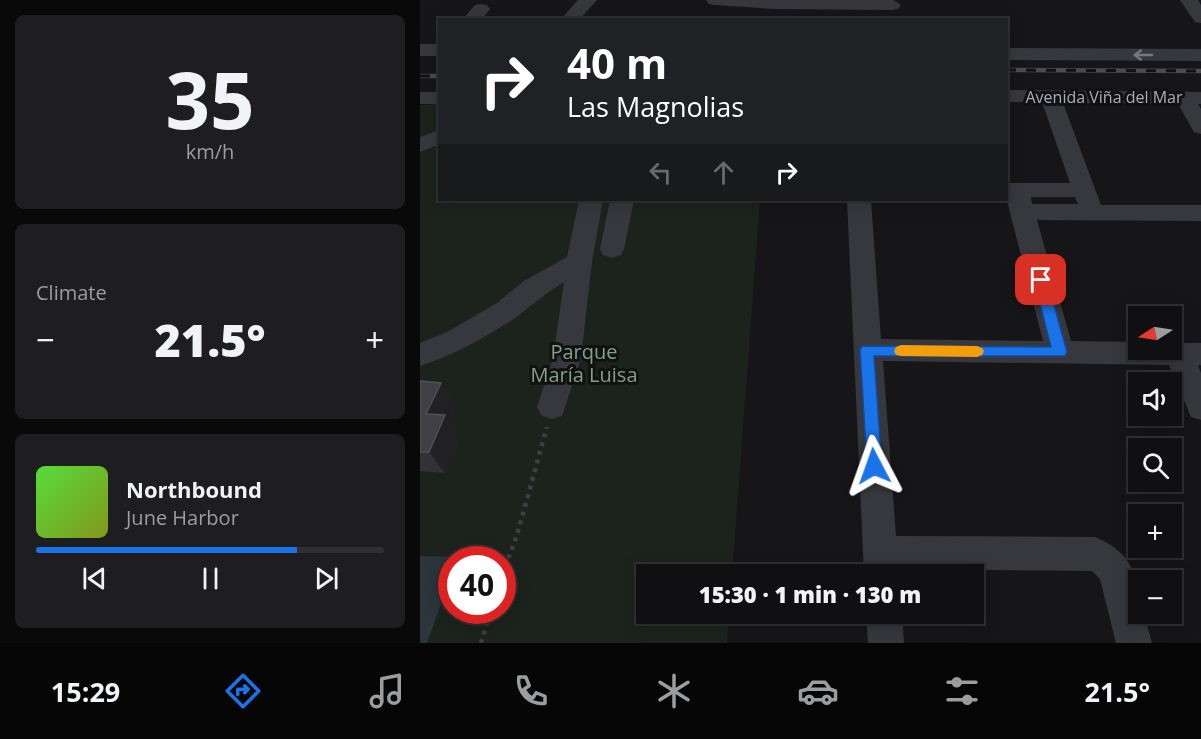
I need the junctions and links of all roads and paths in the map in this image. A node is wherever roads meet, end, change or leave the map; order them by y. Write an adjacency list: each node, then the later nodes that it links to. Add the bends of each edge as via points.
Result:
1 (588, 0): 5 (street)
2 (717, 0): 4 (street); 6 (street)
3 (1190, 0): 7 (street)
4 (893, 8)
5 (570, 18)
6 (705, 18)
7 (1201, 18)
8 (420, 50): 9 (street)
9 (438, 50)
10 (1008, 54): 11 (street, one-way to 10)
11 (1201, 55)
12 (1008, 96): 13 (street, Avenida Viña del Mar)
13 (1050, 96): 16 (street, Avenida Viña del Mar); 24 (street)
14 (420, 98): 15 (street)
15 (438, 98)
16 (1193, 98): 17 (street)
17 (1201, 128)
18 (438, 137): 19 (street)
19 (420, 145)
20 (1016, 197): 24 (street); 29 (street)
21 (591, 201): 27 (street)
22 (622, 201): 26 (street)
23 (859, 201): 28 (street)
24 (1088, 201): 25 (street)
25 (1201, 213)
26 (612, 249)
27 (579, 262): 31 (street, via 457,340); 32 (street, via 567,358)
28 (867, 350): 29 (street); 35 (street)
29 (1060, 352): 30 (street)
30 (1190, 354): 33 (street)
31 (420, 355)
32 (552, 407): 34 (path)
33 (1201, 408)
34 (513, 546)
35 (881, 563): 40 (street, via 1095,554 1115,570)
36 (487, 624): 38 (path)
37 (885, 624): 39 (street)
38 (481, 643)
39 (886, 643)
40 (1134, 643)

